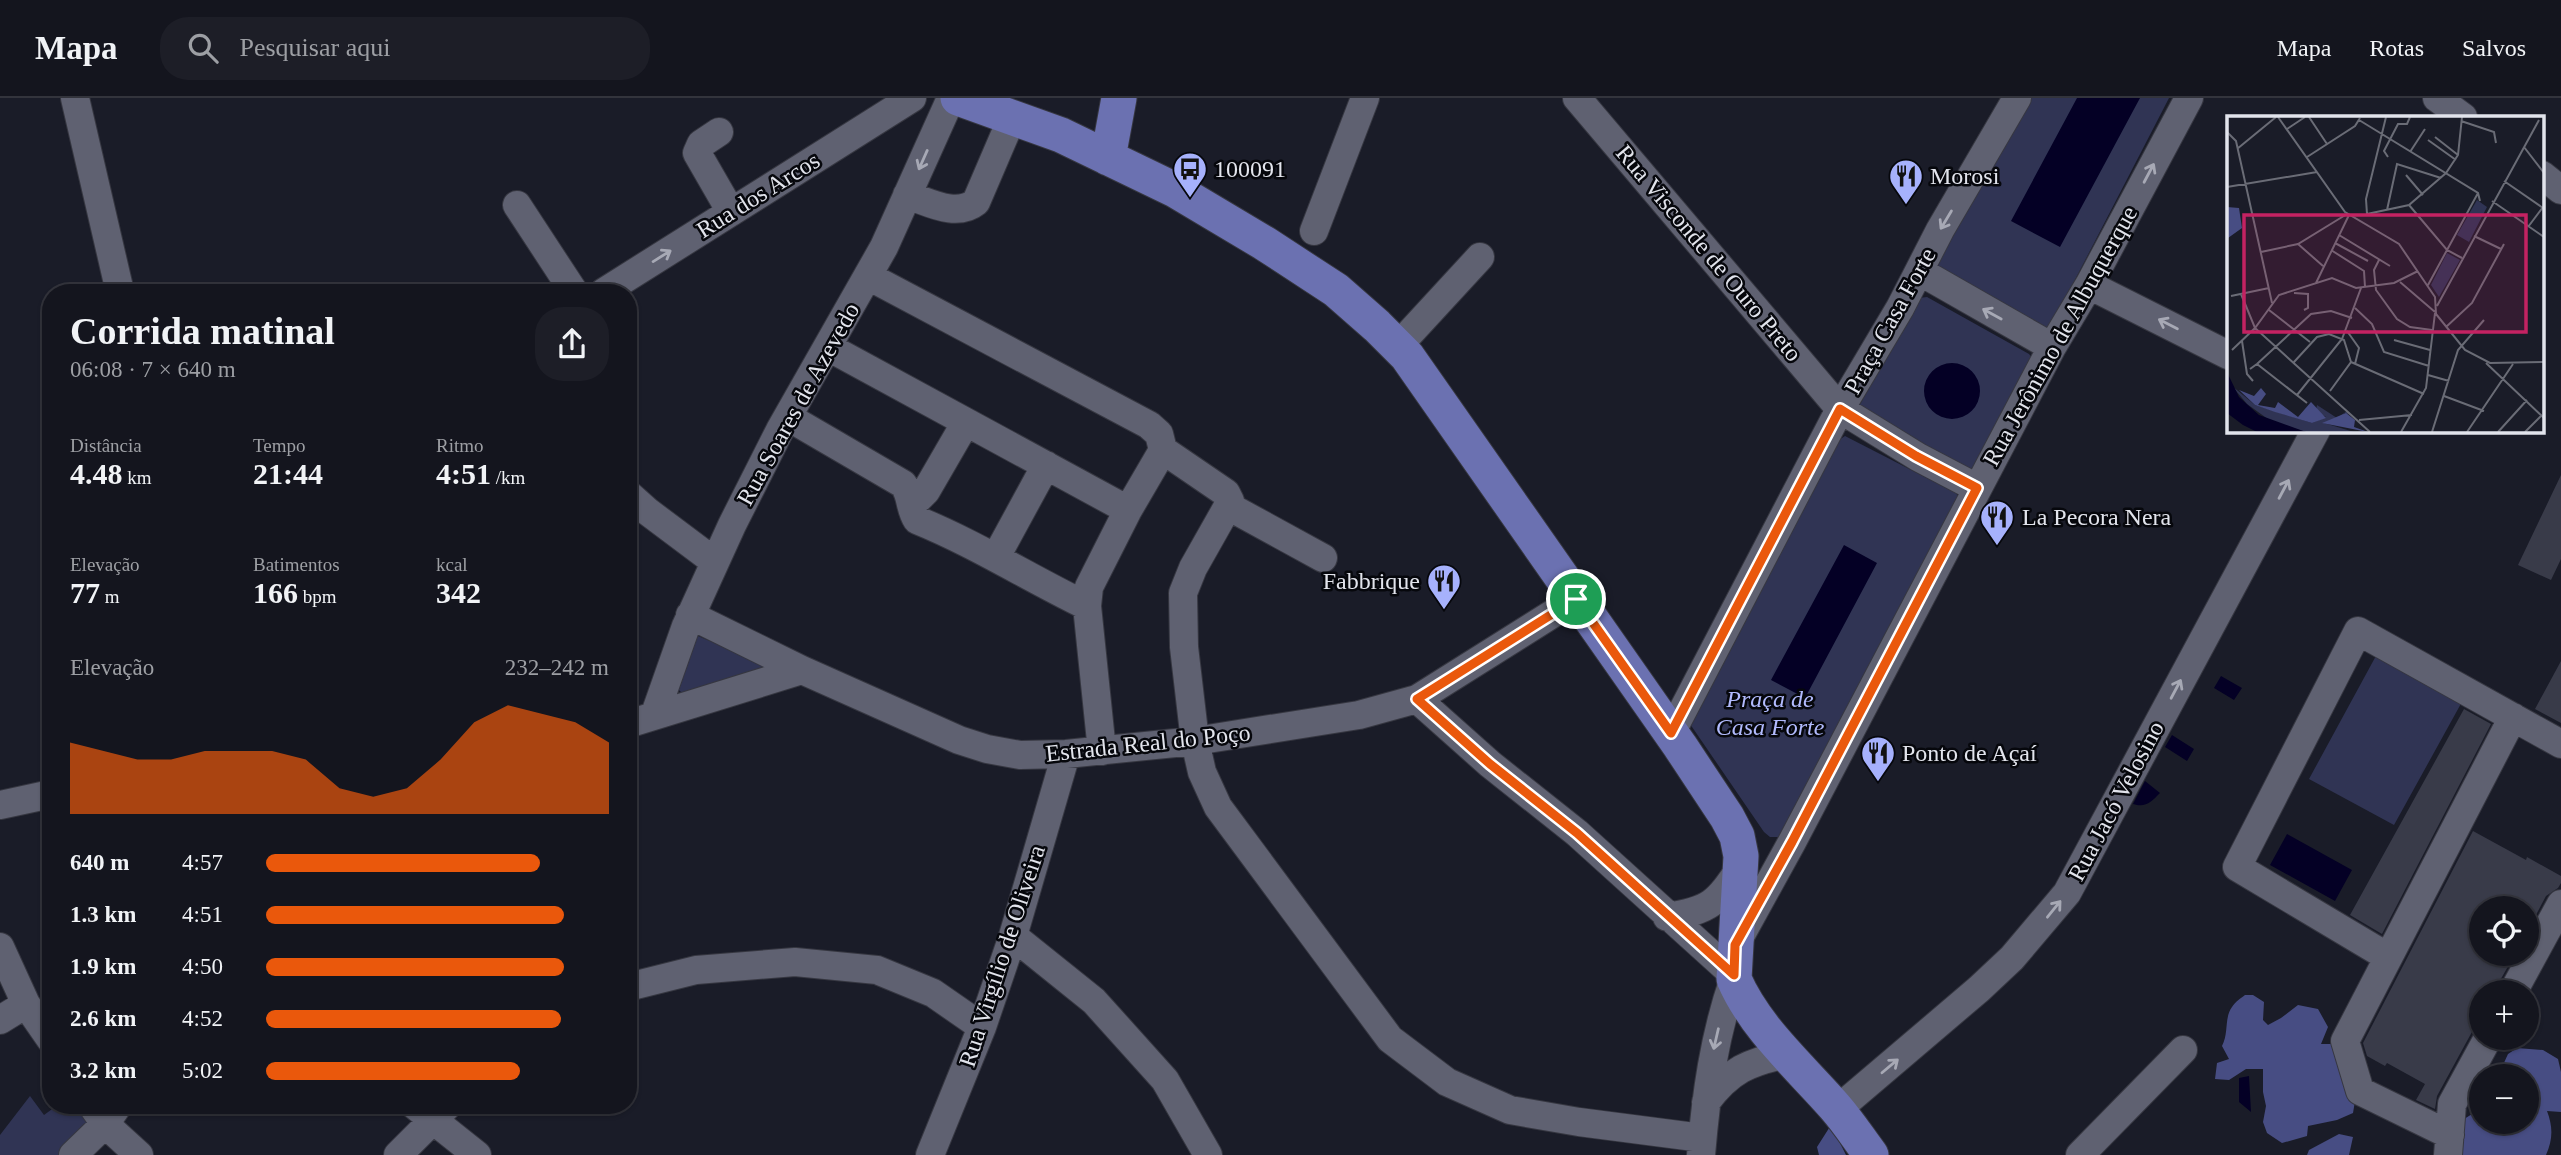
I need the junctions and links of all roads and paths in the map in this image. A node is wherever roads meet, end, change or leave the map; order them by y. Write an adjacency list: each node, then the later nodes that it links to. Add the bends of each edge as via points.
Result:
1 (75, 98): 26 (street)
2 (912, 98): 21 (street, Rua dos Arcos)
3 (951, 98): 19 (street, Rua Soares de Azevedo, one-way to 19)
4 (958, 98): 13 (main road)
5 (1110, 98): 15 (main road)
6 (1119, 98): 16 (main road)
7 (1365, 98): 22 (street)
8 (1577, 98): 34 (street, Rua Visconde de Ouro Preto)
9 (2017, 98): 24 (street, Praça Casa Forte, one-way to 24)
10 (2189, 98): 29 (street, Rua Jerônimo de Albuquerque, one-way to 10)
11 (2437, 98): 12 (street)
12 (2462, 116)
13 (1012, 118): 15 (main road); 19 (street, via 976,202 968,208 952,209)
14 (719, 132): 21 (street, via 701,144 697,153)
15 (1076, 142): 16 (main road)
16 (1108, 158): 30 (main road, via 1175,190 1264,243 1336,290)
17 (2544, 177): 18 (street)
18 (2561, 190)
19 (907, 195): 25 (street, Rua Soares de Azevedo)
20 (517, 205): 27 (street)
21 (731, 212): 28 (street, Rua dos Arcos, one-way to 21)
22 (1314, 231)
23 (1480, 257): 30 (street)
24 (1919, 271): 32 (street, one-way to 24); 34 (street, Praça Casa Forte)
25 (868, 276): 31 (street, Rua Soares de Azevedo); 38 (street, via 1149,425 1159,434)
26 (118, 284)
27 (569, 284)
28 (617, 284)
29 (2089, 285): 32 (street, Rua Jerônimo de Albuquerque); 33 (street, one-way to 29)
30 (1398, 346): 48 (main road)
31 (828, 347): 35 (street, Rua Soares de Azevedo); 36 (street)
32 (2052, 347): 40 (street, Rua Jerônimo de Albuquerque)
33 (2227, 354)
34 (1840, 409): 40 (street); 56 (street, Praça Casa Forte)
35 (788, 417): 41 (street, via 903,484); 47 (street, Rua Soares de Azevedo)
36 (966, 422): 39 (street); 41 (street, via 924,494)
37 (2315, 432): 80 (street, Rua Jacó Velosino, one-way to 37, via 2012,958 2067,893)
38 (1163, 450): 43 (street, via 1227,492); 44 (street)
39 (1046, 465): 44 (street); 45 (street)
40 (1977, 488): 69 (street, Rua Jerônimo de Albuquerque, via 1792,842)
41 (911, 500): 45 (street, via 917,520)
42 (637, 502): 47 (street)
43 (1228, 506): 46 (street); 57 (street, via 1183,593)
44 (1128, 510): 49 (street, via 1089,587)
45 (996, 557): 49 (street)
46 (1323, 558)
47 (715, 562): 50 (street, Rua Soares de Azevedo)
48 (1576, 599): 52 (street, Estrada Real do Poço); 56 (main road)
49 (1087, 606): 59 (street)
50 (690, 615): 51 (street, Estrada Real do Poço); 53 (street, Rua Soares de Azevedo)
51 (802, 670): 53 (street); 60 (street, Estrada Real do Poço, via 987,749 1020,755)
52 (1417, 699): 57 (street, Estrada Real do Poço, via 1359,715); 65 (street, via 1577,833)
53 (655, 714): 55 (street)
54 (2513, 717): 58 (street); 68 (street); 68 (street, via 2358,631 2237,867)
55 (637, 721)
56 (1671, 733): 63 (main road, via 1737,836)
57 (1195, 741): 59 (street, Estrada Real do Poço); 86 (street, via 1202,772 1218,807 1390,1039 1447,1083 1510,1110)
58 (2561, 744)
59 (1102, 751): 60 (street, Estrada Real do Poço)
60 (1066, 754): 66 (street, Rua Virgílio de Oliveira)
61 (42, 796): 62 (street)
62 (0, 805)
63 (1741, 867): 65 (street, via 1707,908); 69 (main road)
64 (2561, 904): 70 (street)
65 (1667, 917): 69 (street)
66 (1013, 936): 75 (street, Rua Virgílio de Oliveira); 92 (street, via 1094,1000 1165,1080)
67 (0, 947): 72 (street)
68 (2388, 957): 85 (street, via 2345,1041 2360,1091)
69 (1734, 966): 78 (main road, via 1740,992); 79 (street, Rua Jerônimo de Albuquerque, one-way to 79)
70 (2520, 980)
71 (637, 984): 75 (street, via 696,970 795,962 877,970 933,993)
72 (26, 1004): 73 (street); 74 (street)
73 (0, 1020)
74 (42, 1027)
75 (982, 1027): 87 (street, Rua Virgílio de Oliveira)
76 (2183, 1050): 94 (street)
77 (2481, 1050): 85 (street, via 2452,1104)
78 (1787, 1054): 79 (street, via 1737,1070); 80 (main road)
79 (1706, 1101): 86 (street, Rua Jerônimo de Albuquerque)
80 (1838, 1110): 93 (main road)
81 (103, 1114): 88 (street)
82 (107, 1114): 89 (street)
83 (427, 1114): 90 (street)
84 (436, 1114): 91 (street)
85 (2449, 1145)
86 (1702, 1146)
87 (937, 1152)
88 (73, 1155)
89 (139, 1155)
90 (398, 1155)
91 (477, 1155)
92 (1208, 1155)
93 (1871, 1155)
94 (2080, 1155)

